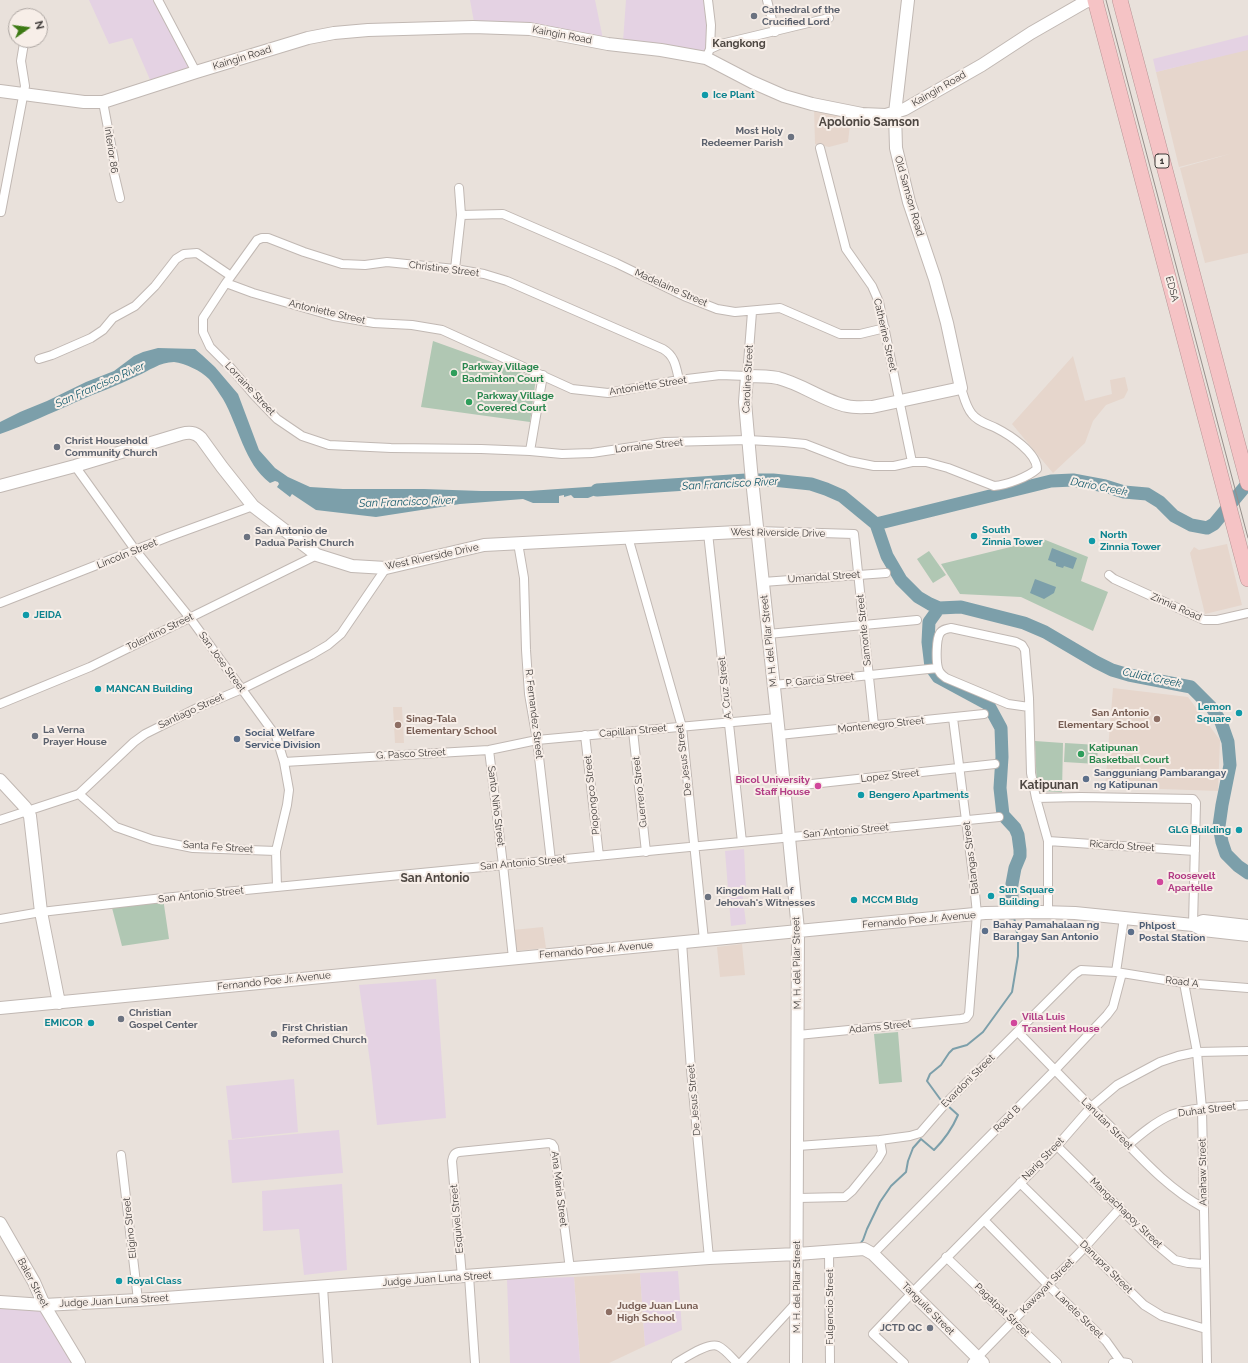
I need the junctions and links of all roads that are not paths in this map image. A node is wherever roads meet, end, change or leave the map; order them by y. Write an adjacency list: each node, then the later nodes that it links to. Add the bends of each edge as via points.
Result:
1 (158, 0): 11 (street)
2 (708, 0): 10 (street)
3 (767, 0): 8 (street)
4 (908, 0): 15 (street, Old Samson Road)
5 (1094, 0): 15 (street, Kaingin Road, via 1085,2 982,65); 27 (highway, EDSA / 1)
6 (1120, 0): 26 (highway, 1)
7 (829, 18): 8 (street)
8 (775, 32): 10 (street, via 720,44)
9 (23, 48): 13 (street, via 21,61 25,82)
10 (708, 53): 11 (street, Kaingin Road, via 610,45 530,29 463,27 368,30 308,38); 15 (street, Kaingin Road, via 752,82 784,96 862,114)
11 (196, 72): 14 (street, Kaingin Road)
12 (0, 91): 13 (street, Kaingin Road)
13 (24, 93): 14 (street, Kaingin Road, via 84,102); 19 (street)
14 (103, 102): 18 (street, Interior 86)
15 (895, 113): 34 (street, Old Samson Road, via 895,144 899,163 935,279)
16 (820, 148): 25 (street, Catherine Street, via 846,249 872,286)
17 (459, 188): 20 (street)
18 (120, 198)
19 (1, 212)
20 (461, 215): 21 (street); 24 (street, Madelaine Street, via 503,214 717,309)
21 (455, 269): 22 (street, Christine Street, via 387,262 365,265 342,264 262,238 257,240); 33 (street, Christine Street, via 507,281 663,349 674,360)
22 (231, 276): 23 (street); 29 (street, via 197,253 184,254 176,259 135,306 113,318 103,330 91,338)
23 (226, 283): 31 (street, Antoniette Street, via 253,294 333,316 442,330); 37 (street, Lorraine Street, via 204,318 203,332 210,347 277,419 302,436 329,445)
24 (752, 312): 25 (street, Madelaine Street, via 780,308 840,334 860,334); 32 (street, Caroline Street)
25 (885, 328): 35 (street, Catherine Street)
26 (1210, 340): 27 (highway, via 1200,347); 28 (highway, 1)
27 (1187, 345): 30 (highway, EDSA / 1)
28 (1214, 357): 30 (highway, via 1204,356); 41 (highway, 1)
29 (39, 359)
30 (1192, 366): 55 (highway, EDSA / 1)
31 (543, 375): 33 (street, Antoniette Street, via 572,389 608,394); 37 (street)
32 (747, 376): 33 (street, Antoniette Street, via 720,375); 35 (street, Antoniette Street, via 779,378 848,406 872,407); 36 (street, Caroline Street, via 745,402)
33 (679, 380)
34 (962, 388): 35 (street, Antoniette Street); 38 (street, Lorraine Street, via 972,415 1013,438 1034,457 1037,469 1002,486 994,486 939,465)
35 (900, 400): 38 (street, Catherine Street)
36 (748, 440): 37 (street, Lorraine Street, via 665,442 592,453); 38 (street, Lorraine Street, via 805,444 849,461 874,466 894,466); 40 (street, Caroline Street)
37 (530, 451)
38 (912, 462)
39 (75, 466): 42 (street, West Riverside Drive); 43 (street, West Riverside Drive, via 181,434 193,433 202,438); 49 (street, San Jose Street)
40 (751, 470): 44 (street, M. H. del Pilar Street)
41 (1246, 476)
42 (0, 486)
43 (253, 506): 49 (street, Lincoln Street); 50 (street, West Riverside Drive)
44 (757, 531): 45 (street, West Riverside Drive); 46 (street, West Riverside Drive); 56 (street, M. H. del Pilar Street)
45 (708, 533): 47 (street, West Riverside Drive); 72 (street, A. Cruz Street)
46 (854, 534): 53 (street, Samonte Street)
47 (628, 537): 48 (street, West Riverside Drive); 74 (street, De Jesus Street)
48 (518, 543): 51 (street, West Riverside Drive, via 484,546); 78 (street, R. Fernandez Street, via 524,578 529,694)
49 (136, 551): 57 (street, Lincoln Street); 59 (street, San Jose Street)
50 (317, 555): 51 (street, West Riverside Drive, via 352,566); 59 (street, Tolentino Street)
51 (386, 568): 66 (street, Santiago Street, via 340,634 328,645)
52 (886, 573): 53 (street, Umandal Street)
53 (858, 575): 56 (street, Umandal Street); 61 (street, Samonte Street)
54 (1109, 575): 58 (street, Zinnia Road, via 1204,620)
55 (1248, 579)
56 (763, 582): 62 (street, M. H. del Pilar Street)
57 (0, 603)
58 (1248, 614)
59 (190, 618): 66 (street, San Jose Street); 67 (street, Tolentino Street, via 90,667)
60 (917, 620): 61 (street)
61 (863, 625): 62 (street); 64 (street, Samonte Street)
62 (768, 634): 65 (street, M. H. del Pilar Street)
63 (933, 668): 64 (street, P. Garcia Street); 68 (street, via 946,678 1008,704); 68 (street, via 939,634 944,629 951,628 1016,642 1025,650)
64 (869, 675): 65 (street, P. Garcia Street); 73 (street, Samonte Street)
65 (774, 685): 70 (street, M. H. del Pilar Street)
66 (242, 689): 80 (street, San Jose Street, via 276,736); 85 (street, Santiago Street, via 145,734)
67 (0, 704)
68 (1029, 707): 86 (street, via 1032,773)
69 (984, 714): 71 (street, Montenegro Street)
70 (778, 718): 72 (street, Capillan Street); 77 (street, M. H. del Pilar Street)
71 (953, 718): 73 (street, Montenegro Street); 82 (street, Batangas Street)
72 (729, 722): 74 (street, Capillan Street); 93 (street, A. Cruz Street)
73 (874, 725): 77 (street, Montenegro Street)
74 (682, 727): 75 (street, Capillan Street); 94 (street, De Jesus Street)
75 (633, 731): 76 (street, Capillan Street); 97 (street, Guerrero Street)
76 (585, 735): 78 (street, Capillan Street); 98 (street, Piopongco Street)
77 (779, 735): 84 (street, M. H. del Pilar Street)
78 (537, 740): 79 (street, G. Pasco Street); 99 (street, R. Fernandez Street)
79 (489, 750): 80 (street, G. Pasco Street); 100 (street, Santo Niño Street)
80 (284, 762): 95 (street, San Jose Street, via 289,790)
81 (995, 764): 82 (street, Lopez Street)
82 (960, 769): 84 (street, Lopez Street); 90 (street, Batangas Street)
83 (0, 780): 87 (street)
84 (784, 787): 91 (street, M. H. del Pilar Street)
85 (80, 794): 87 (street, Santiago Street); 95 (street, Santa Fe Street, via 116,827 153,840 193,848)
86 (1036, 798): 92 (street); 96 (street, via 1193,799 1196,803)
87 (28, 811): 89 (street, Santiago Street); 102 (street)
88 (999, 817): 90 (street, San Antonio Street)
89 (0, 820)
90 (966, 820): 91 (street, San Antonio Street); 104 (street, Batangas Street)
91 (789, 836): 93 (street, San Antonio Street); 109 (street, M. H. del Pilar Street)
92 (1048, 841): 96 (street, Ricardo Street); 103 (street)
93 (742, 842): 94 (street, San Antonio Street)
94 (694, 847): 97 (street, San Antonio Street); 111 (street, De Jesus Street)
95 (276, 851): 101 (street, San Jose Street)
96 (1195, 851): 107 (street)
97 (646, 852): 98 (street, San Antonio Street)
98 (599, 856): 99 (street, San Antonio Street)
99 (551, 861): 100 (street, San Antonio Street)
100 (503, 865): 101 (street, San Antonio Street); 113 (street, Santo Niño Street)
101 (277, 887): 102 (street, San Antonio Street)
102 (41, 912): 105 (street, San Antonio Street); 117 (street)
103 (1048, 912): 104 (street, Fernando Poe Jr. Avenue); 106 (street, Fernando Poe Jr. Avenue)
104 (977, 914): 109 (street, Fernando Poe Jr. Avenue); 119 (street, Batangas Street, via 970,1010 966,1018)
105 (0, 918)
106 (1124, 918): 107 (street, Fernando Poe Jr. Avenue); 114 (street, Road B)
107 (1193, 925): 108 (street, Fernando Poe Jr. Avenue, via 1203,921); 110 (street, Fernando Poe Jr. Avenue, via 1203,930)
108 (1248, 926)
109 (798, 930): 111 (street, Fernando Poe Jr. Avenue); 121 (street, M. H. del Pilar Street)
110 (1248, 935)
111 (704, 940): 112 (street, Fernando Poe Jr. Avenue)
112 (682, 942): 113 (street, Fernando Poe Jr. Avenue); 145 (street, De Jesus Street)
113 (513, 958): 117 (street, Fernando Poe Jr. Avenue)
114 (1119, 972): 115 (street, Road A); 120 (street, Evardoni Street, via 1081,970 1074,974); 124 (street, Road B, via 1113,1007 1108,1015)
115 (1184, 983): 116 (street, Road A); 123 (street, Anahaw Street)
116 (1248, 988)
117 (59, 1003): 118 (street, Fernando Poe Jr. Avenue)
118 (0, 1008)
119 (961, 1019): 121 (street, Adams Street)
120 (1018, 1032): 124 (street, Lanutan Street); 128 (street, Evardoni Street, via 945,1104 920,1133)
121 (798, 1035): 130 (street, M. H. del Pilar Street)
122 (1248, 1051): 123 (street, Narig Street)
123 (1196, 1052): 126 (street, Narig Street, via 1144,1069 1117,1085); 127 (street, Anahaw Street)
124 (1055, 1070): 126 (street, Lanutan Street); 143 (street, Road B)
125 (1248, 1105): 127 (street, Duhat Street)
126 (1091, 1107): 129 (street, Lanutan Street); 131 (street, Narig Street)
127 (1202, 1109): 129 (street, Duhat Street, via 1184,1111 1163,1119); 137 (street, Anahaw Street)
128 (880, 1140): 130 (street, Evardoni Street); 135 (street, via 882,1152 878,1159 852,1192 845,1197)
129 (1128, 1145): 137 (street, Lanutan Street, via 1187,1199)
130 (798, 1146): 135 (street, M. H. del Pilar Street)
131 (1057, 1146): 134 (street, Narig Street); 136 (street, Mangachapoy Street)
132 (122, 1155): 152 (street, Eligino Street)
133 (452, 1161): 147 (street, Ana Maria Street, via 455,1153 459,1152 552,1144); 148 (street, Esquivel Street)
134 (1020, 1183): 138 (street, Narig Street); 140 (street, Danupra Street)
135 (798, 1198): 142 (street, M. H. del Pilar Street)
136 (1120, 1208): 140 (street, Kawayan Street); 146 (street, Mangachapoy Street, via 1175,1260)
137 (1204, 1208): 146 (street, Anahaw Street)
138 (984, 1220): 144 (street, Narig Street); 149 (street, Lanete Street)
139 (0, 1224): 155 (street, Baler Street, via 34,1282)
140 (1085, 1247): 149 (street, Kawayan Street); 157 (street, Danupra Street, via 1144,1305 1162,1316)
141 (830, 1252): 142 (street, Judge Juan Luna Street); 143 (street, Judge Juan Luna Street, via 864,1249); 166 (street, Fulgencio Street)
142 (797, 1254): 145 (street, Judge Juan Luna Street); 154 (street, M. H. del Pilar Street)
143 (873, 1254): 151 (street, Tanguile Street)
144 (946, 1257): 151 (street, Narig Street); 156 (street, Pagatpat Street)
145 (709, 1258): 147 (street, Judge Juan Luna Street)
146 (1204, 1264): 157 (street, Anahaw Street)
147 (570, 1269): 148 (street, Judge Juan Luna Street)
148 (465, 1277): 150 (street, Judge Juan Luna Street); 161 (street, Esquivel Street)
149 (1048, 1285): 156 (street, Kawayan Street); 169 (street, Lanete Street, via 1106,1341)
150 (323, 1287): 152 (street, Judge Juan Luna Street); 160 (street)
151 (912, 1293): 158 (street, Tanguile Street); 167 (street, Narig Street, via 873,1334)
152 (138, 1300): 155 (street, Judge Juan Luna Street)
153 (0, 1302): 155 (street, Judge Juan Luna Street)
154 (796, 1303): 164 (street); 165 (street, M. H. del Pilar Street)
155 (44, 1305): 159 (street, Baler Street)
156 (1013, 1321): 158 (street, Kawayan Street); 168 (street, Pagatpat Street)
157 (1206, 1329): 170 (street, Anahaw Street)
158 (978, 1361)
159 (79, 1363)
160 (328, 1363)
161 (475, 1363)
162 (676, 1363): 163 (street, via 712,1345 719,1346)
163 (737, 1363)
164 (741, 1363)
165 (796, 1363)
166 (830, 1363)
167 (903, 1363)
168 (1057, 1363)
169 (1121, 1363)
170 (1207, 1363)

